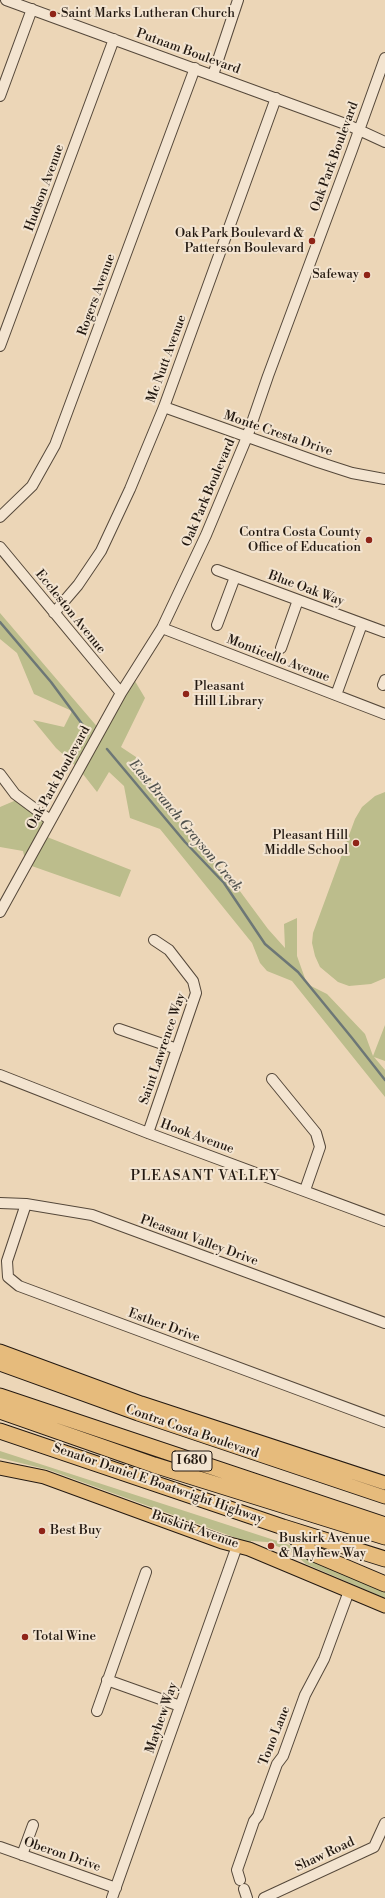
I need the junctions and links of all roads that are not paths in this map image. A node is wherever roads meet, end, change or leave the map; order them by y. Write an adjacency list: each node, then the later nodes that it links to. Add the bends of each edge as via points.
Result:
1 (6, 0): 3 (street, Putnam Boulevard)
2 (238, 0): 7 (street)
3 (32, 9): 4 (street, Putnam Boulevard); 8 (street)
4 (114, 39): 6 (street, Putnam Boulevard); 12 (street, Hudson Avenue)
5 (385, 58): 10 (street, Oak Park Boulevard)
6 (195, 68): 7 (street, Putnam Boulevard); 16 (street, Rogers Avenue, via 55,445 32,486)
7 (213, 75): 9 (street, Putnam Boulevard)
8 (0, 96)
9 (276, 98): 10 (street, Putnam Boulevard); 13 (street, Mc Nutt Avenue)
10 (359, 131): 11 (street, Putnam Boulevard); 14 (street, Oak Park Boulevard)
11 (385, 142)
12 (0, 346)
13 (164, 407): 14 (street, Monte Cresta Drive); 21 (street, Mc Nutt Avenue, via 101,551 78,585)
14 (247, 437): 15 (street, Monte Cresta Drive, via 352,473); 24 (street, Oak Park Boulevard, via 206,535)
15 (385, 479)
16 (0, 516)
17 (0, 547): 21 (street, Eccleston Avenue)
18 (217, 570): 19 (street, Blue Oak Way)
19 (235, 577): 20 (street, Blue Oak Way); 23 (street)
20 (298, 600): 22 (street, Blue Oak Way); 26 (street)
21 (54, 613): 27 (street, Eccleston Avenue)
22 (362, 624): 25 (street, Blue Oak Way); 28 (street)
23 (217, 625)
24 (162, 628): 27 (street, Oak Park Boulevard); 28 (street, Monticello Avenue)
25 (385, 632)
26 (281, 648)
27 (121, 694): 31 (street, Oak Park Boulevard)
28 (336, 695): 29 (street, Monticello Avenue)
29 (385, 714)
30 (0, 774): 31 (street, via 15,794)
31 (50, 820): 32 (street, Oak Park Boulevard)
32 (0, 912)
33 (154, 940): 35 (street, Saint Lawrence Way, via 169,950 193,981 196,993)
34 (119, 1029): 35 (street)
35 (177, 1050): 38 (street, Saint Lawrence Way)
36 (0, 1075): 38 (street, Hook Avenue)
37 (272, 1079): 39 (street, via 316,1133 320,1146)
38 (148, 1133): 39 (street, Hook Avenue)
39 (305, 1190): 42 (street, Hook Avenue)
40 (0, 1203): 41 (street, Pleasant Valley Drive)
41 (26, 1204): 43 (street, Pleasant Valley Drive, via 92,1215); 48 (street, Esther Drive, via 7,1262 8,1277 19,1286)
42 (385, 1221)
43 (385, 1323)
44 (0, 1351): 51 (main road, Contra Costa Boulevard, via 149,1405)
45 (0, 1364): 52 (main road, Contra Costa Boulevard, via 138,1414)
46 (0, 1396): 53 (highway, I 680)
47 (0, 1411): 55 (highway, I 680, via 154,1464)
48 (385, 1422)
49 (0, 1430): 54 (highway, Senator Daniel E Boatwright Highway / I 680)
50 (0, 1468): 56 (main road, Buskirk Avenue, via 44,1477)
51 (385, 1483)
52 (385, 1497)
53 (385, 1525)
54 (283, 1527): 57 (highway, Senator Daniel E Boatwright Highway / I 680); 59 (highway, via 312,1553)
55 (385, 1537)
56 (237, 1546): 60 (main road, Buskirk Avenue); 63 (street, Mayhew Way)
57 (385, 1559)
58 (146, 1572): 62 (street)
59 (385, 1584)
60 (349, 1591): 61 (main road, Buskirk Avenue); 70 (street, Tono Lane, via 324,1659 305,1694 283,1756 277,1764 254,1821 237,1870)
61 (385, 1606)
62 (108, 1680): 63 (street); 64 (street)
63 (180, 1706): 69 (street, Mayhew Way)
64 (96, 1711)
65 (385, 1823): 72 (street, Shaw Road, via 374,1847)
66 (33, 1825): 68 (street)
67 (0, 1847): 68 (street, Oberon Drive)
68 (22, 1855): 69 (street, Oberon Drive)
69 (116, 1888): 71 (street, Mayhew Way)
70 (244, 1889)
71 (112, 1898)
72 (264, 1898)

